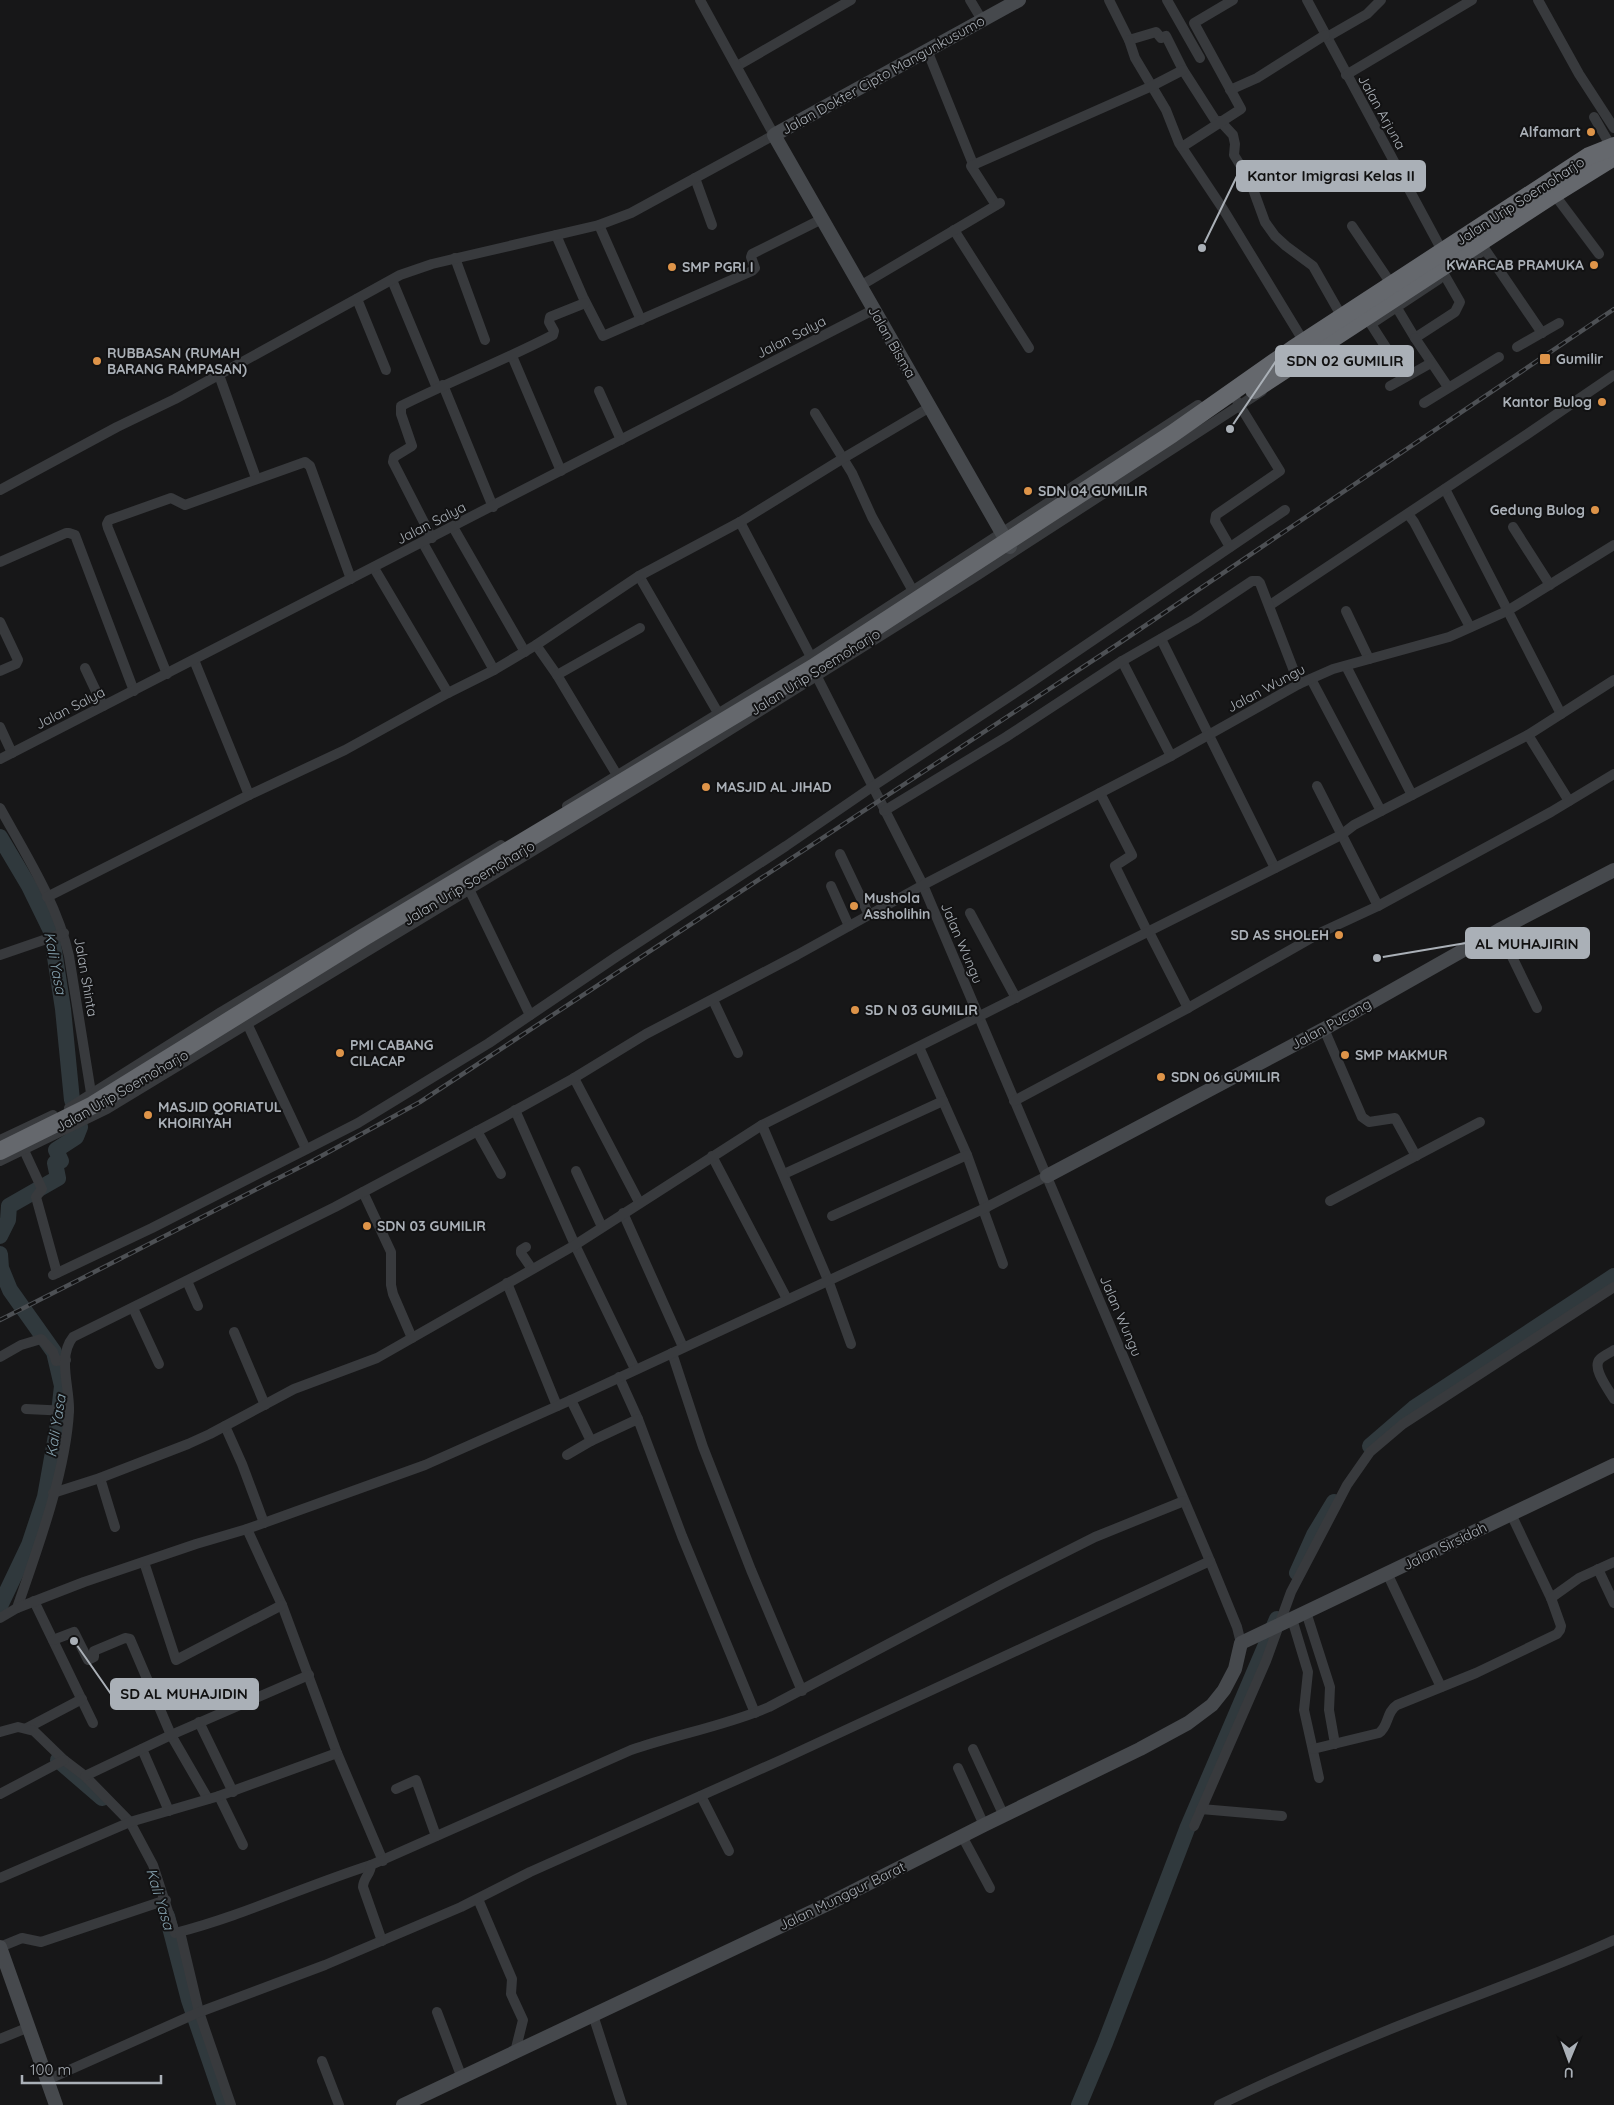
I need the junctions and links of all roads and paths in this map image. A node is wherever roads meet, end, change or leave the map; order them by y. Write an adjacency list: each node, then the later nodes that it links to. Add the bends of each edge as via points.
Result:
1 (700, 0): 17 (street)
2 (851, 0): 17 (street)
3 (970, 0): 12 (street)
4 (1109, 0): 14 (street)
5 (1167, 0): 16 (street)
6 (1233, 0): 21 (street, via 1194,23)
7 (1307, 0): 13 (street, Jalan Arjuna)
8 (1381, 0): 13 (street, via 1367,14)
9 (1538, 0): 24 (street, via 1579,74)
10 (1015, 1): 12 (street, Jalan Dokter Cipto Mangunkusumo)
11 (1466, 1): 19 (street)
12 (982, 20): 15 (street, Jalan Dokter Cipto Mangunkusumo)
13 (1326, 36): 19 (street, Jalan Arjuna); 21 (street)
14 (1129, 40): 18 (street, via 1156,32 1161,38 1166,36); 20 (street, via 1135,58)
15 (927, 50): 25 (street, Jalan Dokter Cipto Mangunkusumo); 28 (street)
16 (1200, 58)
17 (737, 66): 25 (street)
18 (1183, 70): 20 (street); 23 (street)
19 (1346, 75): 40 (street, Jalan Arjuna)
20 (1152, 86): 26 (street); 28 (street)
21 (1230, 90): 23 (street, via 1241,109)
22 (1594, 117): 27 (street)
23 (1219, 122): 26 (street); 47 (street, via 1233,135 1234,155 1250,181 1265,222 1280,241 1313,266)
24 (1614, 128)
25 (774, 135): 29 (street); 31 (street, Jalan Bisma)
26 (1182, 147): 54 (street)
27 (1613, 150): 30 (highway, Jalan Urip Soemoharjo); 40 (highway, Jalan Urip Soemoharjo, via 1589,156)
28 (973, 164): 35 (street, via 971,166 998,204)
29 (695, 178): 32 (street, via 631,213); 33 (street)
30 (1554, 194): 37 (highway, Jalan Urip Soemoharjo); 38 (street)
31 (822, 219): 42 (street, Jalan Bisma); 48 (street, via 752,254 755,268 752,271)
32 (599, 225): 36 (street); 48 (street)
33 (712, 225)
34 (1352, 226): 43 (street)
35 (954, 230): 42 (street); 56 (street)
36 (556, 235): 39 (street); 45 (street)
37 (1483, 246): 40 (highway, Jalan Urip Soemoharjo); 51 (street)
38 (1599, 254)
39 (455, 258): 41 (street); 53 (street)
40 (1444, 262): 43 (highway, Jalan Urip Soemoharjo); 52 (street, Jalan Arjuna, via 1460,306)
41 (392, 280): 44 (street); 65 (street)
42 (860, 286): 46 (street, Jalan Bisma)
43 (1393, 294): 47 (highway, Jalan Urip Soemoharjo); 49 (highway, Jalan Urip Soemoharjo); 52 (street)
44 (357, 299): 60 (street); 61 (street)
45 (585, 303): 48 (street, via 602,336); 57 (street, via 550,317 554,334)
46 (873, 310): 70 (street, Jalan Bisma); 72 (street, Jalan Salya)
47 (1341, 316): 54 (highway, Jalan Urip Soemoharjo)
48 (640, 320)
49 (1369, 320): 63 (street); 68 (highway, Jalan Urip Soemoharjo)
50 (1559, 323): 51 (street)
51 (1542, 333): 55 (street)
52 (1415, 338): 59 (street)
53 (485, 340)
54 (1303, 340): 85 (highway, Jalan Urip Soemoharjo, via 1172,434)
55 (1517, 347)
56 (1029, 348)
57 (512, 356): 65 (street); 74 (street)
58 (1499, 357): 66 (street)
59 (1431, 363): 63 (street); 66 (street)
60 (386, 370)
61 (219, 375): 75 (street); 77 (street)
62 (1614, 375): 76 (street)
63 (1405, 377): 64 (street)
64 (1390, 386)
65 (440, 387): 78 (street); 84 (street, via 401,406 412,446 393,460)
66 (1448, 387): 69 (street)
67 (599, 391): 72 (street)
68 (1238, 403): 85 (highway, Jalan Urip Soemoharjo); 87 (street, via 1280,471 1215,516); 108 (street, via 978,575)
69 (1424, 403)
70 (930, 407): 73 (street); 85 (street, Jalan Bisma)
71 (815, 413): 73 (street)
72 (621, 440): 74 (street, Jalan Salya)
73 (842, 458): 81 (street); 93 (street)
74 (561, 472): 78 (street, Jalan Salya)
75 (256, 478): 91 (street, via 299,462 307,463); 111 (street, via 185,505 171,498 108,521 108,528)
76 (1445, 489): 80 (street); 96 (street)
77 (0, 490)
78 (493, 507): 82 (street, Jalan Salya)
79 (1285, 510): 87 (street)
80 (1408, 514): 94 (street); 99 (street)
81 (740, 522): 90 (street); 108 (street)
82 (453, 527): 84 (street, Jalan Salya); 102 (street)
83 (1513, 527): 92 (street)
84 (428, 540): 89 (street, Jalan Salya); 109 (street)
85 (1007, 541): 93 (highway, Jalan Urip Soemoharjo); 108 (highway, Jalan Urip Soemoharjo)
86 (1614, 545): 92 (street, Jalan Wungu)
87 (1230, 547): 130 (street)
88 (0, 562): 116 (street, via 66,533 75,535)
89 (374, 568): 91 (street, Jalan Salya); 117 (street)
90 (639, 576): 101 (street); 120 (street)
91 (351, 580): 104 (street, Jalan Salya)
92 (1550, 585): 96 (street, Jalan Wungu)
93 (914, 595): 108 (highway, Jalan Urip Soemoharjo)
94 (1270, 605): 100 (street, via 1260,583 1252,580); 115 (street)
95 (1346, 611): 103 (street)
96 (1507, 611): 99 (street, Jalan Wungu); 119 (street)
97 (0, 622): 110 (street, via 18,661)
98 (640, 628): 112 (street)
99 (1470, 628): 103 (street, Jalan Wungu)
100 (1161, 639): 105 (street); 122 (street)
101 (536, 645): 102 (street); 112 (street)
102 (525, 652): 109 (street)
103 (1369, 659): 106 (street, Jalan Wungu)
104 (194, 660): 111 (street, Jalan Salya); 133 (street)
105 (1122, 662): 125 (street); 136 (street)
106 (1346, 666): 113 (street, Jalan Wungu); 132 (street)
107 (85, 668): 118 (street)
108 (814, 669): 120 (highway, Jalan Urip Soemoharjo); 130 (street); 144 (highway, Jalan Urip Soemoharjo)
109 (494, 670): 117 (street)
110 (0, 671)
111 (167, 674): 116 (street, Jalan Salya)
112 (557, 674): 128 (street)
113 (1311, 679): 115 (street, Jalan Wungu); 137 (street)
114 (1614, 680): 119 (street)
115 (1299, 684): 122 (street, Jalan Wungu)
116 (134, 691): 118 (street, Jalan Salya)
117 (448, 693): 133 (street, via 345,750)
118 (103, 706): 124 (street, Jalan Salya)
119 (1561, 714): 123 (street)
120 (721, 717): 128 (highway, Jalan Urip Soemoharjo)
121 (0, 727): 124 (street)
122 (1210, 734): 125 (street, Jalan Wungu); 140 (street)
123 (1528, 735): 132 (street); 134 (street)
124 (12, 753): 126 (street, Jalan Salya)
125 (1170, 756): 131 (street, Jalan Wungu)
126 (0, 759)
127 (1614, 774): 134 (street)
128 (618, 779): 156 (highway, Jalan Urip Soemoharjo); 166 (street, via 221,1012)
129 (1317, 786): 138 (street)
130 (872, 787): 136 (street); 159 (street)
131 (1100, 793): 142 (street, Jalan Wungu); 151 (street, via 1132,855 1115,866)
132 (1412, 795): 137 (street)
133 (249, 796): 145 (street)
134 (1569, 801): 146 (street)
135 (0, 808): 145 (street, Jalan Shinta)
136 (884, 811): 142 (street)
137 (1381, 811): 138 (street)
138 (1341, 835): 140 (street); 146 (street)
139 (840, 854): 148 (street)
140 (1275, 868): 151 (street)
141 (1614, 870): 150 (street, Jalan Pucang)
142 (922, 885): 148 (street); 160 (street, Jalan Wungu)
143 (831, 886): 149 (street)
144 (468, 887): 156 (highway, Jalan Urip Soemoharjo); 159 (street); 161 (street, via 340,969)
145 (47, 897): 152 (street, Jalan Shinta)
146 (1378, 906): 157 (street, via 1322,932)
147 (970, 913): 154 (street)
148 (870, 915): 149 (street)
149 (849, 926): 155 (street)
150 (1500, 930): 158 (street); 162 (street, Jalan Pucang)
151 (1149, 933): 154 (street); 157 (street)
152 (56, 936): 153 (street); 166 (street, Jalan Shinta, via 70,956)
153 (0, 955)
154 (1016, 998): 160 (street)
155 (712, 1000): 164 (street); 165 (street, via 646,1034)
156 (267, 1001): 161 (highway, Jalan Urip Soemoharjo); 166 (highway, Jalan Urip Soemoharjo)
157 (1188, 1008): 168 (street)
158 (1537, 1008)
159 (530, 1015): 175 (street, via 366,1118)
160 (979, 1018): 163 (street); 168 (street, Jalan Wungu)
161 (246, 1020): 174 (highway, Jalan Urip Soemoharjo); 175 (street)
162 (1324, 1029): 179 (street, via 1362,1117 1369,1122 1395,1118); 185 (street, Jalan Pucang)
163 (919, 1047): 167 (street); 171 (street)
164 (738, 1053)
165 (574, 1078): 169 (street); 188 (street)
166 (92, 1100): 173 (street); 176 (highway, Jalan Urip Soemoharjo)
167 (943, 1101): 177 (street); 184 (street)
168 (1014, 1101): 185 (street, Jalan Wungu)
169 (515, 1110): 172 (street); 193 (street)
170 (1480, 1122): 179 (street)
171 (762, 1124): 178 (street); 184 (street)
172 (476, 1132): 183 (street); 186 (street)
173 (0, 1140)
174 (23, 1148): 175 (street, via 42,1188 36,1197 55,1274); 180 (highway, Jalan Urip Soemoharjo); 181 (street)
175 (306, 1149)
176 (0, 1151)
177 (967, 1155): 189 (street); 191 (street)
178 (712, 1156): 188 (street); 201 (street)
179 (1416, 1156): 187 (street)
180 (0, 1157)
181 (0, 1161)
182 (576, 1172): 192 (street)
183 (501, 1174)
184 (784, 1174): 197 (street)
185 (1047, 1176): 189 (street); 228 (street, Jalan Wungu)
186 (362, 1192): 198 (street); 205 (street, via 391,1252 393,1294)
187 (1330, 1201)
188 (639, 1202): 190 (street)
189 (984, 1208): 195 (street); 197 (street)
190 (623, 1213): 192 (street); 207 (street)
191 (832, 1216)
192 (602, 1227): 193 (street)
193 (575, 1245): 196 (street); 213 (street)
194 (526, 1247): 196 (street, via 521,1253)
195 (1003, 1264)
196 (532, 1269): 199 (street)
197 (828, 1280): 201 (street); 206 (street)
198 (187, 1281): 202 (street); 203 (street)
199 (507, 1283): 205 (street); 218 (street)
200 (1614, 1287): 245 (street, via 1480,1372 1376,1445 1347,1485 1291,1592)
201 (787, 1299): 207 (street)
202 (198, 1306)
203 (133, 1308): 211 (street, via 73,1337); 212 (street)
204 (234, 1332): 217 (street)
205 (412, 1338): 217 (street, via 370,1361 307,1383)
206 (851, 1344)
207 (683, 1347): 209 (street)
208 (1614, 1350): 215 (street, via 1600,1358 1598,1365)
209 (672, 1353): 213 (street); 250 (street, via 706,1456)
210 (0, 1357): 211 (street, via 21,1345 41,1339)
211 (62, 1360): 220 (street)
212 (159, 1364)
213 (635, 1369): 214 (street)
214 (619, 1377): 216 (street); 221 (street)
215 (1614, 1398)
216 (571, 1400): 218 (street); 223 (street)
217 (266, 1405): 222 (street)
218 (557, 1406): 230 (street, via 425,1465)
219 (26, 1409): 220 (street)
220 (62, 1411): 227 (street, via 62,1457)
221 (638, 1419): 223 (street); 252 (street, via 689,1554)
222 (226, 1429): 226 (street); 230 (street)
223 (591, 1441): 224 (street)
224 (567, 1455)
225 (1614, 1465): 229 (street, Jalan Sirsidah)
226 (100, 1478): 227 (street); 231 (street)
227 (53, 1494): 242 (street)
228 (1184, 1501): 233 (street, Jalan Wungu); 250 (street, via 1086,1542)
229 (1511, 1514): 237 (street, Jalan Sirsidah); 238 (street)
230 (264, 1523): 232 (street)
231 (115, 1527)
232 (246, 1529): 234 (street); 241 (street)
233 (1210, 1561): 247 (street, Jalan Wungu, via 1237,1627); 271 (street)
234 (144, 1562): 239 (street); 241 (street, via 176,1660)
235 (1614, 1562): 236 (street)
236 (1598, 1569): 238 (street); 240 (street)
237 (1387, 1573): 243 (street, Jalan Sirsidah); 249 (street)
238 (1551, 1598): 249 (street, via 1561,1626 1559,1632)
239 (34, 1601): 242 (street); 246 (street)
240 (1614, 1603)
241 (282, 1605): 248 (street)
242 (17, 1608): 244 (street)
243 (1306, 1612): 245 (street, Jalan Sirsidah); 258 (street, via 1331,1690 1329,1710)
244 (0, 1618)
245 (1282, 1623): 247 (street, Jalan Sirsidah); 259 (street, via 1308,1672 1304,1705); 273 (street)
246 (53, 1640): 251 (street); 257 (street, via 74,1632 88,1660 94,1657 94,1651 126,1638 130,1640)
247 (1240, 1643): 275 (street, Jalan Munggur Barat, via 1235,1668 1224,1690 1202,1713 1118,1761)
248 (309, 1675): 253 (street); 262 (street)
249 (1441, 1687): 258 (street, via 1394,1706 1385,1728 1379,1733)
250 (802, 1691): 252 (street)
251 (82, 1700): 254 (street); 255 (street)
252 (755, 1713): 280 (street, via 631,1750)
253 (199, 1722): 257 (street); 268 (street)
254 (93, 1723)
255 (27, 1728): 256 (street); 263 (street, via 44,1738)
256 (0, 1732)
257 (171, 1734): 260 (street); 272 (street)
258 (1335, 1744): 259 (street)
259 (1313, 1748): 266 (street)
260 (142, 1749): 265 (street); 274 (street)
261 (973, 1749): 275 (street)
262 (337, 1754): 268 (street); 284 (street)
263 (60, 1762): 265 (street); 269 (street)
264 (958, 1768): 278 (street)
265 (85, 1776): 277 (street)
266 (1319, 1778)
267 (396, 1789): 280 (street, via 416,1780)
268 (233, 1792): 270 (street)
269 (0, 1794)
270 (219, 1796): 272 (street); 282 (street)
271 (701, 1796): 283 (street); 288 (street, via 530,1872)
272 (208, 1799): 274 (street)
273 (1201, 1809): 276 (street); 279 (street)
274 (169, 1811): 277 (street)
275 (1004, 1816): 278 (street, Jalan Munggur Barat)
276 (1282, 1816)
277 (127, 1824): 286 (street); 289 (street, via 153,1864)
278 (984, 1825): 281 (street, Jalan Munggur Barat)
279 (1194, 1826)
280 (436, 1836): 284 (street)
281 (962, 1836): 287 (street); 296 (street, Jalan Munggur Barat)
282 (243, 1845)
283 (729, 1851)
284 (383, 1861): 285 (street)
285 (371, 1865): 290 (street); 291 (street, via 363,1887)
286 (0, 1878)
287 (990, 1888)
288 (478, 1899): 291 (street); 299 (street, via 512,1979 511,1994 522,2018)
289 (162, 1901): 290 (street, via 174,1933); 293 (street, via 41,1942 22,1938)
290 (180, 1932): 295 (street)
291 (382, 1940): 295 (street)
292 (1614, 1940): 308 (street, via 1559,1965 1304,2064)
293 (0, 1947): 297 (street)
294 (437, 2012): 301 (street)
295 (196, 2013): 302 (street); 305 (street)
296 (593, 2015): 299 (street, Jalan Munggur Barat); 307 (street)
297 (28, 2027): 298 (street); 302 (street)
298 (0, 2039)
299 (515, 2052): 301 (street, Jalan Munggur Barat)
300 (322, 2061): 306 (street)
301 (462, 2078): 303 (street, Jalan Munggur Barat)
302 (47, 2080): 304 (street)
303 (406, 2104)
304 (56, 2105)
305 (231, 2105)
306 (339, 2105)
307 (622, 2105)
308 (1219, 2105)

